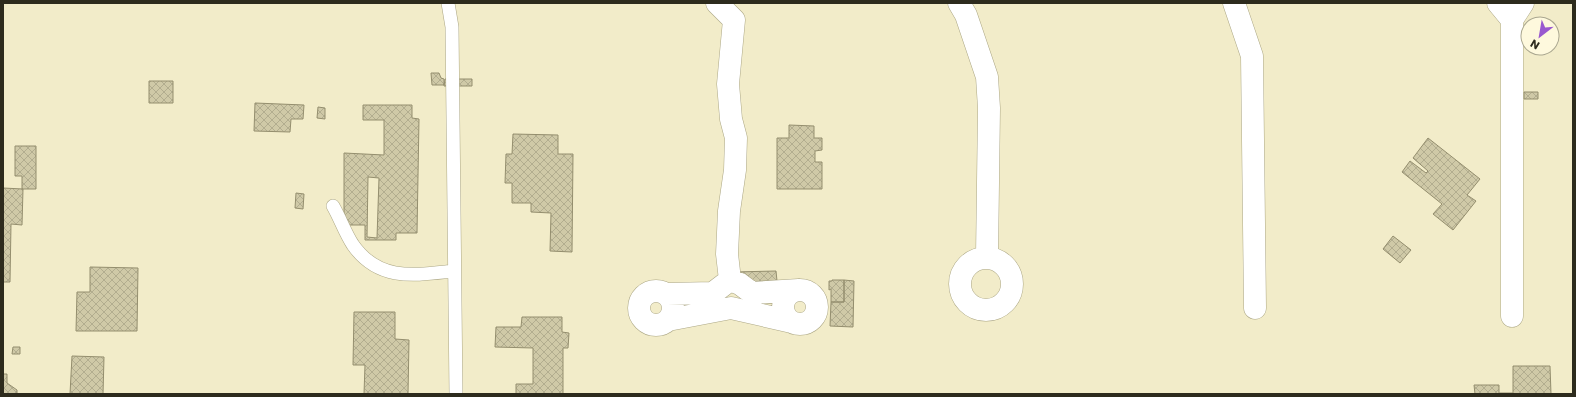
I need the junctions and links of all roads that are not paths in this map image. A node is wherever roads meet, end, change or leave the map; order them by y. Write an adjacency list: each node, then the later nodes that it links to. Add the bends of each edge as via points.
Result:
1 (448, 3): 10 (lane, via 452,27)
2 (716, 3): 6 (street)
3 (958, 3): 9 (street, via 966,15 987,77)
4 (1234, 3): 13 (street, via 1252,56)
5 (1498, 3): 7 (street)
6 (735, 12): 11 (street, via 728,84 731,118 736,138 727,254)
7 (1518, 12): 14 (street)
8 (333, 206): 10 (lane, via 353,245 372,265 389,272 414,275)
9 (987, 257)
10 (454, 271): 16 (lane)
11 (730, 280): 12 (street, via 713,293); 15 (street, via 752,293 799,290 789,294 784,302 784,314 792,322 731,308)
12 (667, 294): 15 (street, via 674,304); 15 (street, via 661,290 650,291 641,299 639,309 643,319 648,323 657,325)
13 (1255, 308)
14 (1512, 316)
15 (668, 320)
16 (456, 394)

